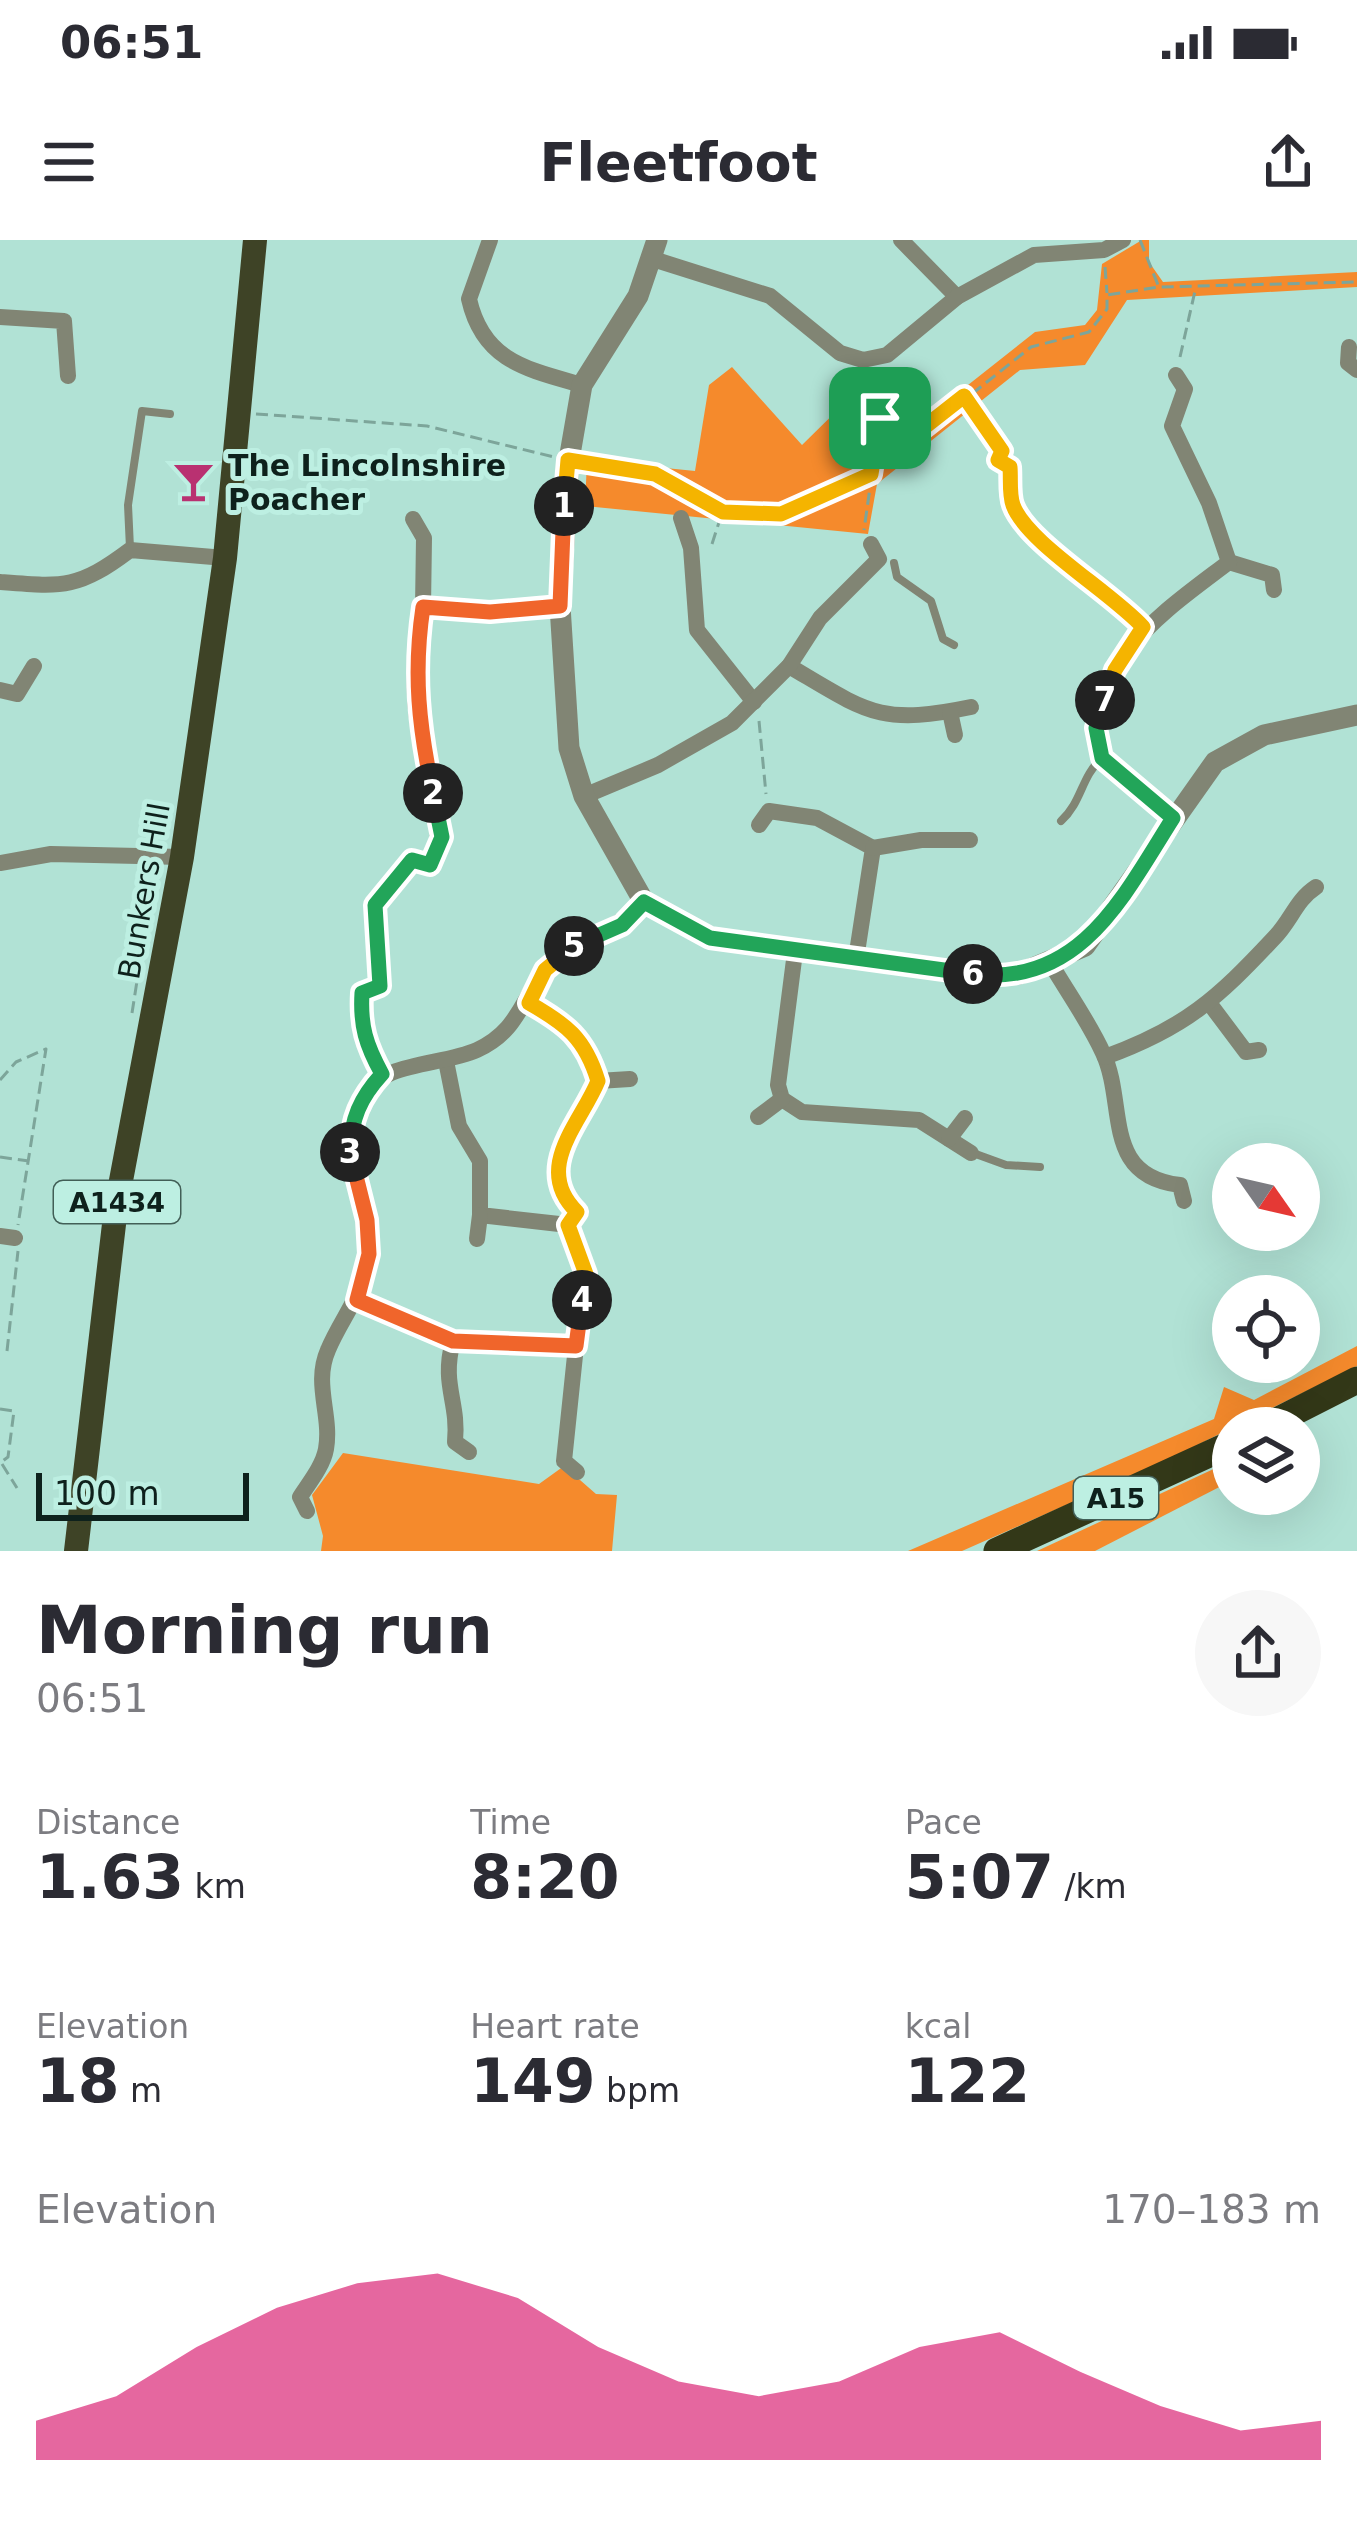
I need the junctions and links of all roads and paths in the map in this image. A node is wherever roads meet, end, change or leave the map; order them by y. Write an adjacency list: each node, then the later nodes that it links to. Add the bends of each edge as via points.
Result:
1 (255, 240): 35 (main road, Bunkers Hill / A1434)
2 (490, 240): 17 (street, via 469,299 487,346 510,365)
3 (901, 240): 12 (street)
4 (1123, 240): 7 (street)
5 (1140, 240): 9 (path)
6 (655, 249): 14 (street, via 770,296 840,353); 17 (street, via 638,296)
7 (1104, 250): 11 (path); 12 (street, via 1034,255)
8 (1357, 281): 10 (path)
9 (1159, 287): 10 (path); 11 (path)
10 (1195, 289): 16 (path)
11 (1107, 295): 18 (path, via 1090,332 1031,346)
12 (957, 297): 14 (street, via 887,356)
13 (0, 317): 15 (street, via 64,321)
14 (863, 360): 20 (path, via 860,389)
15 (68, 376)
16 (1186, 384): 36 (street, via 1172,426)
17 (582, 386): 23 (street)
18 (964, 396): 22 (path); 24 (path)
19 (170, 414): 33 (lane, via 142,411)
20 (880, 418): 22 (path); 25 (path)
21 (251, 421): 23 (path, via 252,414 427,426)
22 (908, 440): 25 (path)
23 (568, 460): 26 (path, via 655,474); 39 (street)
24 (1010, 461): 41 (street, via 1013,505 1036,541 1115,596)
25 (871, 474): 26 (path, via 781,514); 34 (path, via 864,532)
26 (723, 512): 31 (path)
27 (680, 518): 32 (street)
28 (413, 520): 30 (street)
29 (443, 532): 30 (street)
30 (424, 538): 40 (street)
31 (712, 544): 32 (street)
32 (692, 548): 46 (street, via 697,630)
33 (130, 550): 35 (street); 38 (street, via 90,580)
34 (881, 556): 42 (lane, via 931,601 943,639); 44 (street, via 820,618)
35 (225, 558): 59 (main road, Bunkers Hill / A1434)
36 (1229, 562): 37 (street); 41 (street)
37 (1276, 575)
38 (0, 582)
39 (560, 606): 40 (street); 52 (street, via 569,748)
40 (423, 607): 61 (street, via 416,713 442,837)
41 (1143, 627): 51 (street, via 1115,670 1096,728)
42 (954, 645)
43 (34, 666): 45 (street, via 17,694)
44 (789, 666): 46 (street); 48 (street, via 879,716)
45 (0, 691)
46 (754, 702): 52 (street, via 658,765); 53 (path, via 767,762)
47 (971, 707): 48 (street)
48 (950, 712): 50 (street)
49 (1357, 716): 54 (street, via 1264,735 1215,762)
50 (955, 735)
51 (1102, 758): 54 (street); 55 (lane)
52 (584, 796): 65 (street)
53 (764, 811): 58 (street, via 817,818)
54 (1173, 818): 68 (street, via 1111,915 1085,946)
55 (1060, 821)
56 (945, 840): 57 (street); 58 (street); 62 (street)
57 (970, 841)
58 (873, 848): 67 (street)
59 (182, 857): 60 (street, via 51,854); 107 (main road, Bunkers Hill / A1434, via 116,1207)
60 (0, 863)
61 (421, 863): 63 (street); 69 (path, via 375,905)
62 (943, 863)
63 (438, 884)
64 (1303, 890): 71 (street, via 1280,933)
65 (644, 902): 66 (street, via 710,938); 70 (street, via 622,925 545,970)
66 (795, 952): 67 (street); 79 (street)
67 (856, 959): 68 (street, via 983,975)
68 (1051, 964): 73 (street)
69 (380, 986): 75 (street, via 356,987 364,1040)
70 (529, 1003): 74 (street, via 508,1030); 78 (street, via 572,1027)
71 (1210, 1004): 72 (street); 73 (street, via 1164,1036)
72 (1248, 1056)
73 (1105, 1057): 88 (street, via 1120,1137 1135,1165)
74 (446, 1061): 75 (street); 89 (street, via 459,1126 480,1161)
75 (382, 1074): 93 (street, via 351,1126 369,1254)
76 (630, 1079): 78 (street)
77 (0, 1080): 86 (path, via 46,1049)
78 (598, 1081): 80 (street)
79 (782, 1099): 81 (street); 83 (street, via 802,1112 919,1120)
80 (590, 1101): 90 (path, via 557,1163)
81 (758, 1117)
82 (965, 1118): 83 (street)
83 (949, 1139): 84 (street)
84 (971, 1153): 87 (lane)
85 (0, 1157): 86 (path)
86 (31, 1161): 91 (path)
87 (1040, 1166)
88 (1184, 1187)
89 (480, 1216): 90 (street); 92 (street)
90 (574, 1226): 94 (path, via 586,1274)
91 (8, 1237): 97 (path, via 19,1258)
92 (477, 1239)
93 (357, 1300): 95 (street); 106 (street, via 326,1352 326,1456)
94 (579, 1323): 96 (street)
95 (453, 1341): 96 (street); 101 (street, via 444,1373 462,1447)
96 (576, 1346): 104 (street)
97 (7, 1351)
98 (1357, 1380): 99 (highway)
99 (1304, 1407)
100 (0, 1409): 103 (path, via 14,1411)
101 (436, 1450)
102 (1212, 1453): 108 (highway, A15)
103 (1, 1463): 105 (path)
104 (563, 1467)
105 (16, 1488)
106 (296, 1501)
107 (76, 1551)
108 (997, 1551)

